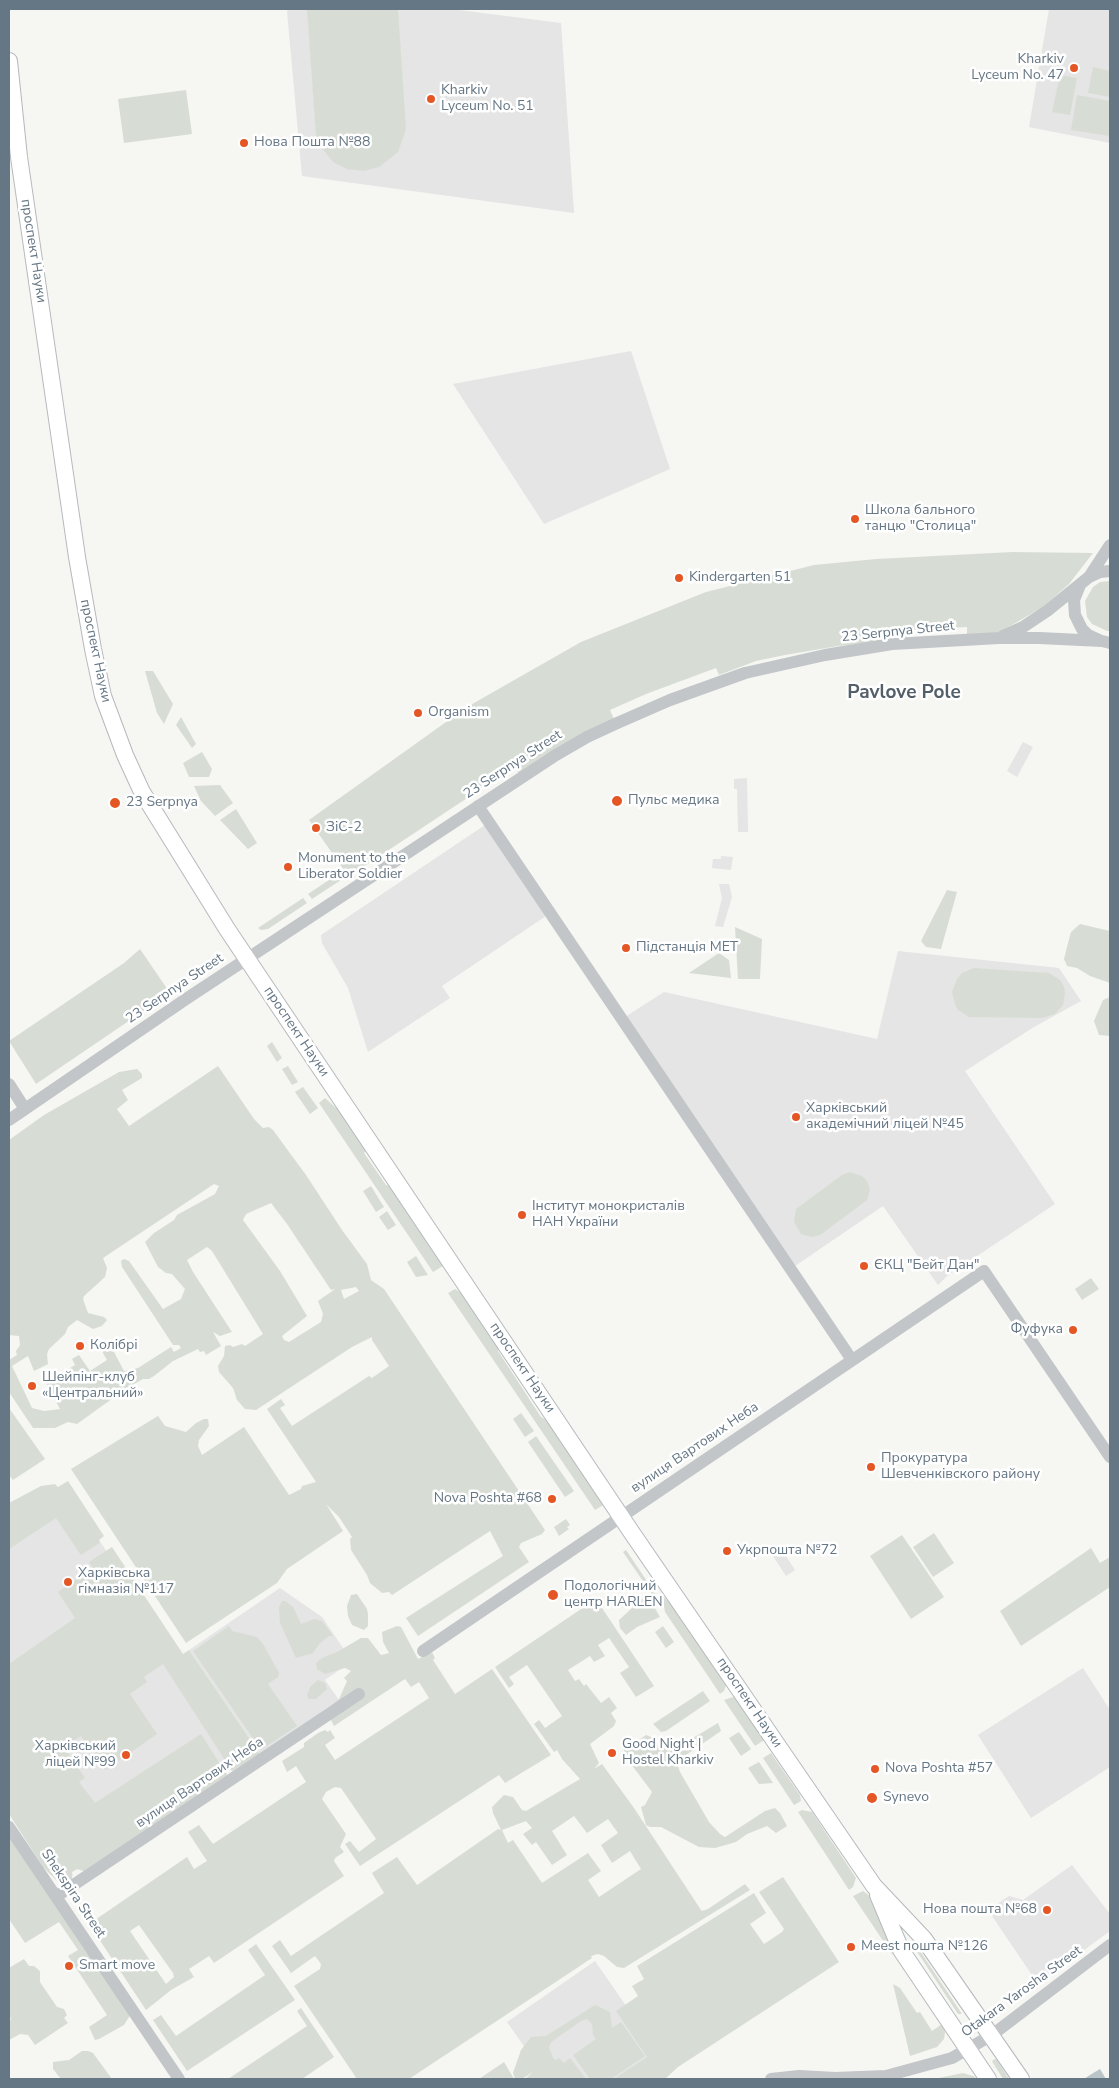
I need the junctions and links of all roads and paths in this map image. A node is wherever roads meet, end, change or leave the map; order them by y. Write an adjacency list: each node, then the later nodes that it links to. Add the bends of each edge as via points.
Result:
1 (9, 61): 8 (main road, проспект Науки, via 19,157 76,550 103,696 124,755 147,800)
2 (1110, 545): 4 (street)
3 (1110, 571): 4 (street, via 1100,572)
4 (1085, 581): 5 (street, via 1034,620); 6 (street, via 1074,600 1075,616 1088,635)
5 (999, 638): 6 (street, 23 Serpnya Street); 7 (street, 23 Serpnya Street, via 892,644 745,673 670,700 587,737)
6 (1108, 642)
7 (478, 806): 8 (street, 23 Serpnya Street); 12 (street)
8 (246, 959): 10 (street, 23 Serpnya Street); 14 (main road, проспект Науки)
9 (9, 1084): 10 (street)
10 (25, 1109): 11 (street, 23 Serpnya Street)
11 (9, 1120)
12 (852, 1360): 13 (street, вулиця Вартових Неба, via 984,1271); 14 (street, вулиця Вартових Неба)
13 (1110, 1457)
14 (621, 1516): 15 (street, вулиця Вартових Неба); 18 (main road, проспект Науки)
15 (424, 1651)
16 (360, 1694): 19 (street, вулиця Вартових Неба)
17 (9, 1827): 19 (street, Shekspira Street)
18 (874, 1886): 21 (main road, проспект Науки, via 924,1939); 22 (main road, проспект Науки, via 901,1950)
19 (57, 1896): 23 (street, Shekspira Street)
20 (1110, 1945): 21 (street, Otakara Yarosha Street)
21 (992, 2035): 22 (street, Otakara Yarosha Street); 27 (main road, проспект Науки)
22 (968, 2050): 25 (street, Otakara Yarosha Street, via 937,2063 886,2076); 26 (main road, проспект Науки)
23 (179, 2079)
24 (771, 2079): 25 (street, Otakara Yarosha Street, via 799,2076)
25 (835, 2079)
26 (988, 2079)
27 (1021, 2079)

